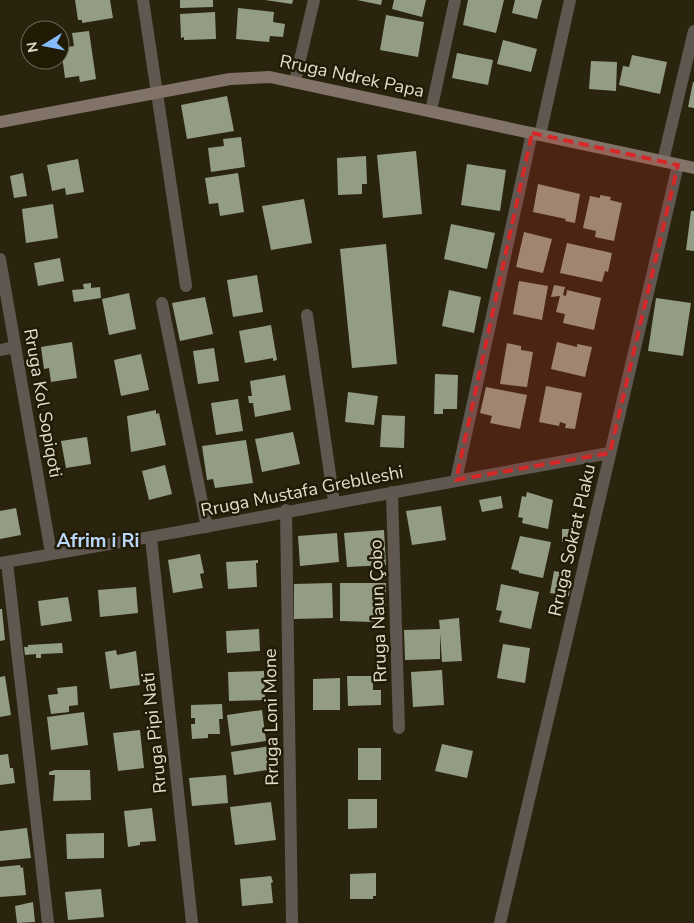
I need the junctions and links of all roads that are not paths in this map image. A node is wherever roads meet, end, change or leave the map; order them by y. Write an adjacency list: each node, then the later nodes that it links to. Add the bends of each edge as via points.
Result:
1 (143, 0): 7 (street)
2 (314, 0): 6 (street)
3 (455, 0): 8 (street)
4 (570, 0): 10 (street)
5 (694, 31): 11 (street)
6 (295, 81): 7 (street, Rruga Ndrek Papa, via 250,76); 8 (street, Rruga Ndrek Papa)
7 (158, 92): 9 (street, Rruga Ndrek Papa); 15 (street)
8 (432, 111): 10 (street, Rruga Ndrek Papa)
9 (0, 122)
10 (536, 134): 11 (street, Rruga Ndrek Papa); 21 (street)
11 (663, 161): 12 (street, Rruga Ndrek Papa)
12 (678, 165): 13 (street, Rruga Ndrek Papa); 20 (street, Rruga Sokrat Plaku)
13 (694, 168)
14 (0, 259): 18 (street, Rruga Kol Sopiqoti)
15 (186, 286)
16 (162, 303): 25 (street)
17 (307, 315): 23 (street)
18 (15, 347): 19 (street); 27 (street, Rruga Kol Sopiqoti)
19 (0, 350)
20 (610, 453): 21 (street, Rruga Mustafa Greblleshi); 33 (street, Rruga Sokrat Plaku)
21 (456, 480): 22 (street, Rruga Mustafa Greblleshi)
22 (392, 492): 23 (street, Rruga Mustafa Greblleshi); 29 (street, Rruga Naun Çobo)
23 (334, 502): 24 (street, Rruga Mustafa Greblleshi)
24 (286, 510): 25 (street, Rruga Mustafa Greblleshi); 32 (street, Rruga Loni Mone)
25 (207, 527): 26 (street, Rruga Mustafa Greblleshi)
26 (151, 538): 27 (street, Rruga Mustafa Greblleshi); 31 (street, Rruga Pipi Nati)
27 (51, 553): 28 (street, Rruga Mustafa Greblleshi)
28 (3, 562): 30 (street)
29 (399, 728)
30 (48, 923)
31 (192, 923)
32 (292, 923)
33 (500, 923)

